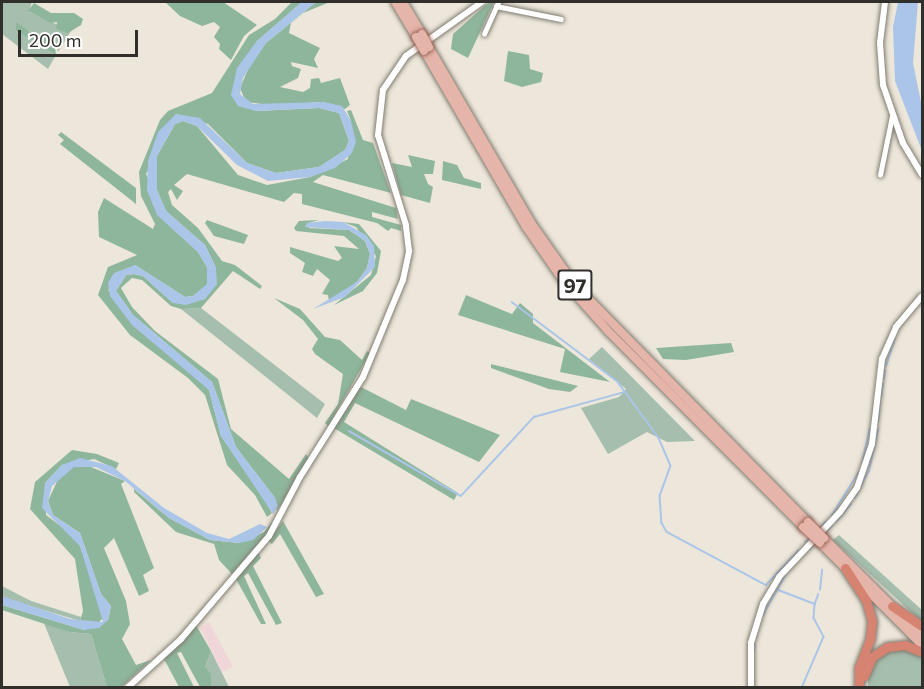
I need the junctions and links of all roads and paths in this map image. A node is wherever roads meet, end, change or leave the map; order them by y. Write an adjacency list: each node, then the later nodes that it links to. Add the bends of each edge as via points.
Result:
1 (395, 2): 8 (main road, 97)
2 (403, 2): 8 (main road, 97)
3 (482, 2): 20 (street, via 406,56 383,90 378,135 406,225 409,251 403,280 363,377 300,477 269,536 181,639)
4 (885, 2): 9 (street, via 880,64)
5 (497, 4): 6 (street); 7 (street)
6 (561, 19)
7 (484, 34)
8 (419, 35): 13 (main road, 97, bridge, via 532,224 575,285)
9 (892, 116): 10 (street); 11 (street)
10 (922, 175)
11 (880, 176)
12 (922, 296): 21 (street, via 896,327 882,359 872,444 857,488 840,512 779,577 763,604 751,644)
13 (822, 540): 14 (main road, 97); 15 (main road, 97)
14 (845, 568): 18 (main road, 97); 22 (highway, via 866,600 872,621 859,669)
15 (892, 606): 16 (highway); 17 (main road, 97)
16 (922, 626)
17 (922, 636)
18 (922, 645)
19 (922, 652): 23 (highway, via 901,645 879,652 865,670)
20 (127, 687)
21 (751, 687)
22 (859, 687)
23 (865, 687)

